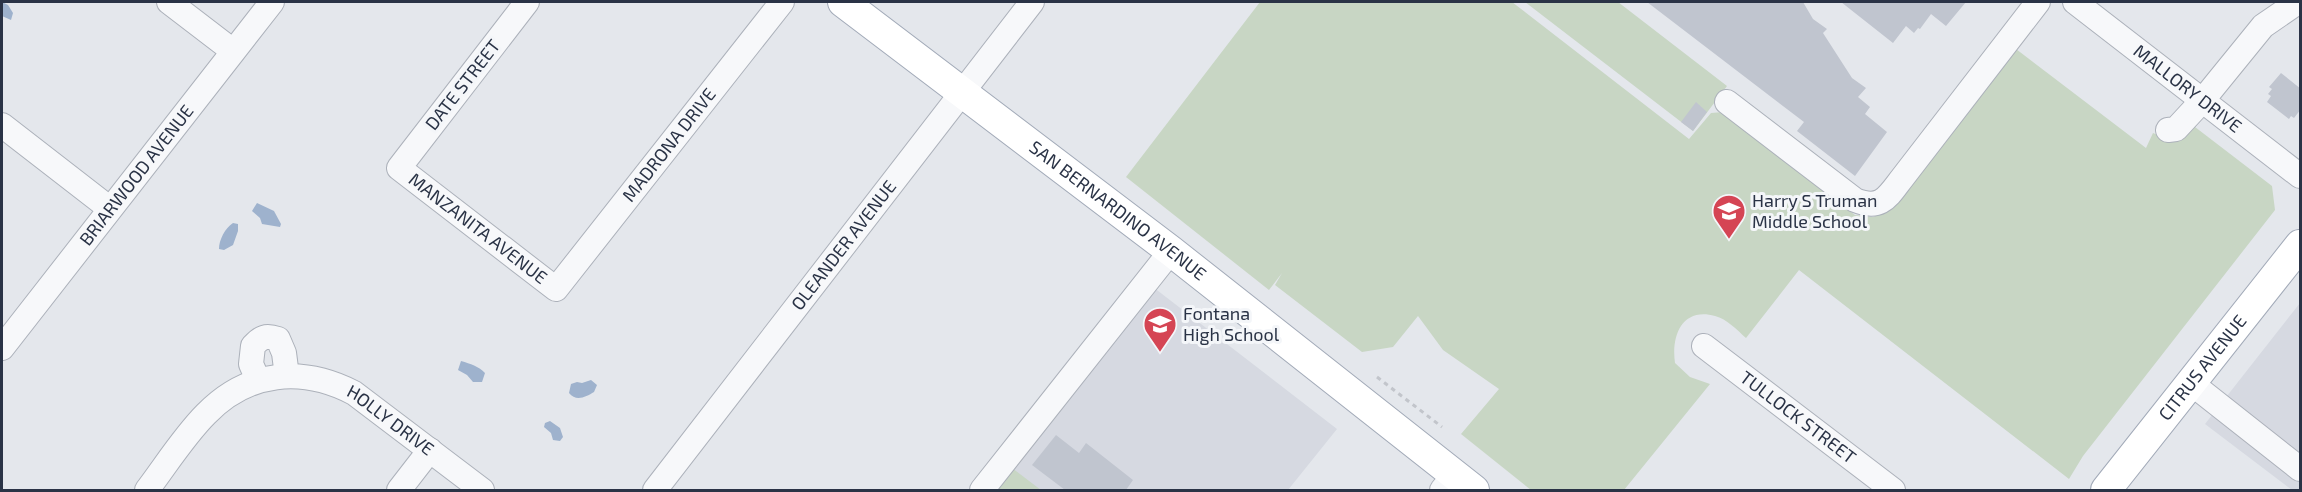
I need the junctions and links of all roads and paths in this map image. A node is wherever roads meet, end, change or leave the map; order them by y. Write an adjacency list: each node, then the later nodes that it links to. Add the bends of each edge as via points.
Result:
1 (168, 2): 10 (street)
2 (272, 2): 10 (street, BRIARWOOD AVENUE)
3 (527, 2): 16 (street, DATE STREET)
4 (782, 2): 21 (street, MADRONA DRIVE)
5 (843, 2): 11 (main road, SAN BERNARDINO AVENUE)
6 (1032, 2): 11 (street, OLEANDER AVENUE)
7 (2075, 2): 12 (street, MALLORY DRIVE)
8 (2298, 2): 12 (street, via 2263,26)
9 (2031, 10): 13 (street, via 1884,200 1874,205 1855,200)
10 (233, 51): 18 (street, BRIARWOOD AVENUE)
11 (962, 93): 20 (main road, SAN BERNARDINO AVENUE); 35 (street, OLEANDER AVENUE)
12 (2202, 101): 15 (street, via 2175,129); 17 (street, MALLORY DRIVE)
13 (1727, 102)
14 (2, 125): 18 (street)
15 (2168, 130)
16 (399, 168): 21 (street, MANZANITA AVENUE)
17 (2301, 177)
18 (109, 208): 23 (street, BRIARWOOD AVENUE)
19 (2301, 245): 27 (main road, CITRUS AVENUE)
20 (1171, 251): 31 (main road, SAN BERNARDINO AVENUE); 36 (street)
21 (556, 289)
22 (1704, 346): 37 (street, TULLOCK STREET)
23 (2, 348)
24 (287, 376): 26 (street, HOLLY DRIVE); 26 (street, via 278,339 269,336 253,345 251,364); 29 (street, HOLLY DRIVE, via 310,377 344,387)
25 (1377, 377): 28 (path)
26 (258, 380): 32 (street, HOLLY DRIVE, via 229,395 206,414)
27 (2191, 383): 30 (street); 38 (main road, CITRUS AVENUE)
28 (1442, 427)
29 (430, 450): 33 (street); 34 (street, HOLLY DRIVE)
30 (2301, 469)
31 (1457, 485)
32 (147, 490)
33 (399, 490)
34 (482, 490)
35 (655, 490)
36 (982, 490)
37 (1893, 490)
38 (2106, 490)

